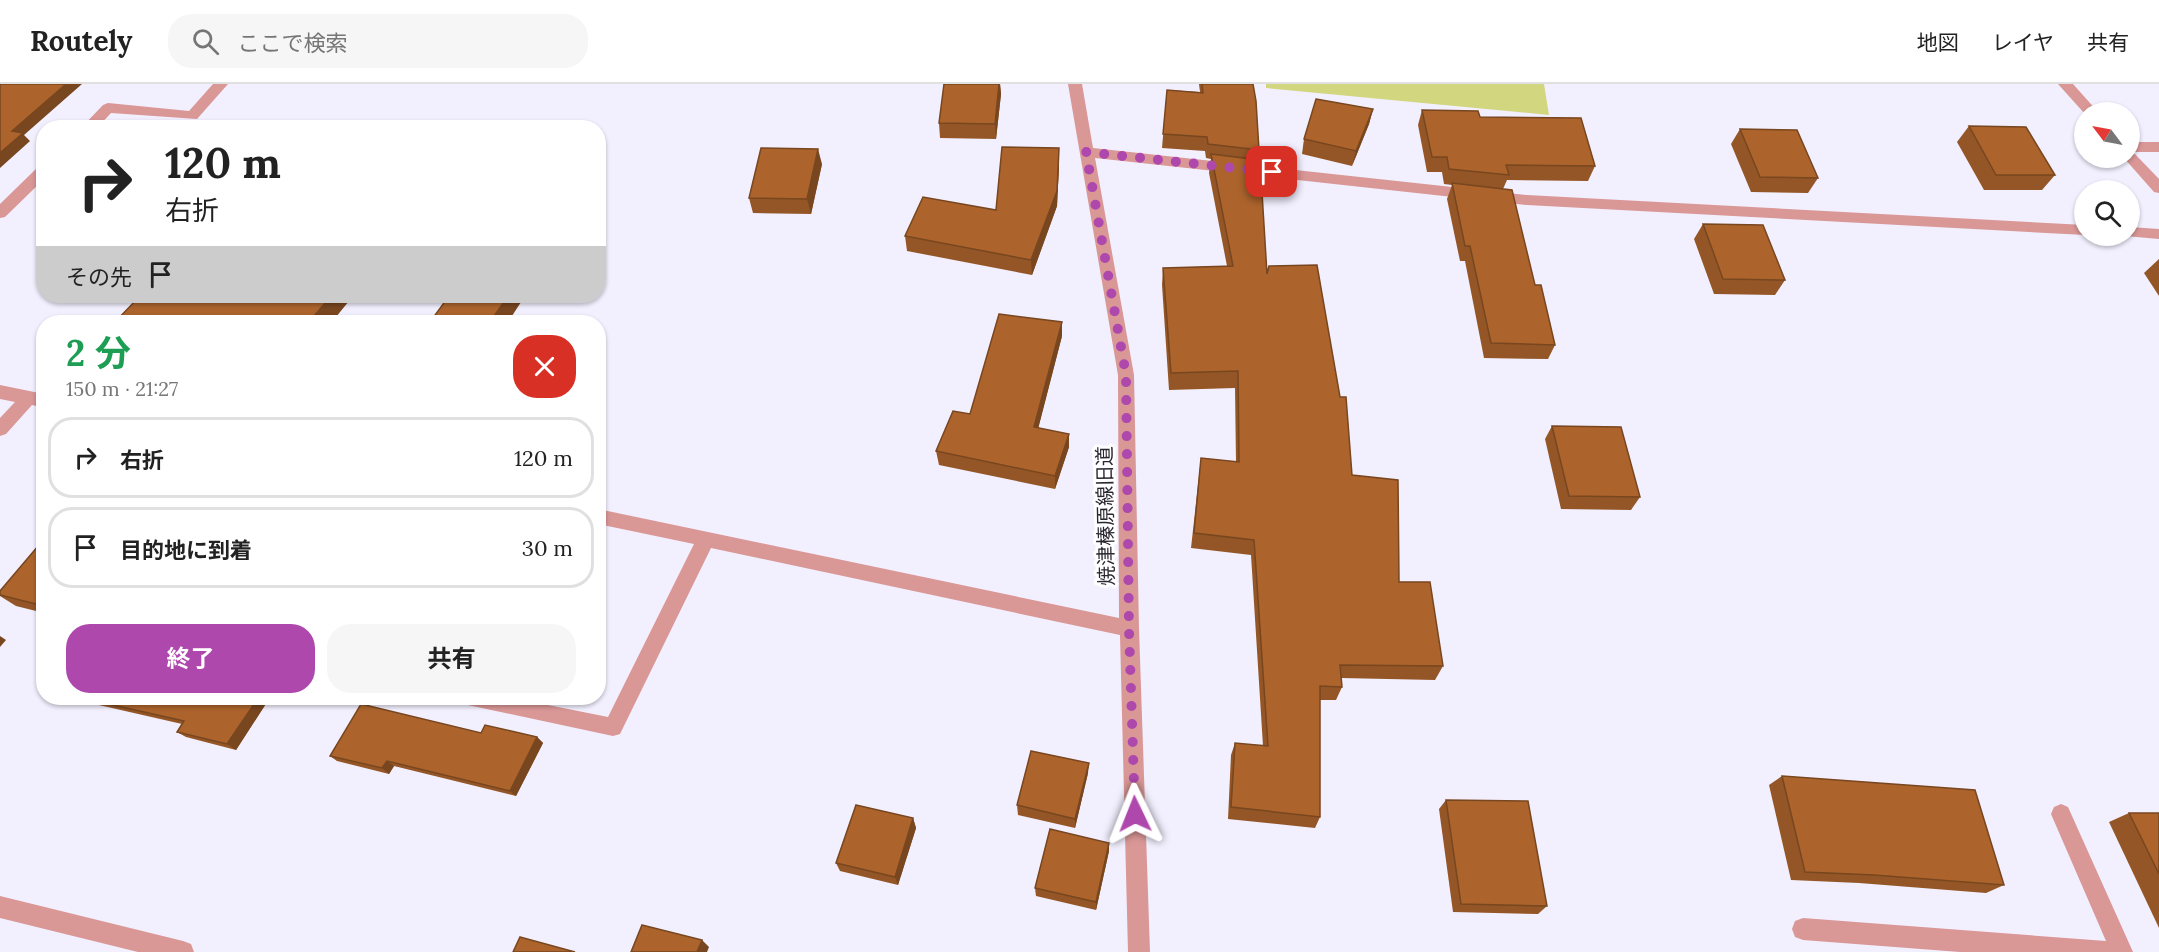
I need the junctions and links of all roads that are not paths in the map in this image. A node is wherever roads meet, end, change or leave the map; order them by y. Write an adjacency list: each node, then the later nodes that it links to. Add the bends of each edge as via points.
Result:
1 (221, 84): 5 (street, via 192,116 108,108)
2 (1075, 84): 8 (street, 焼津榛原線旧道)
3 (2066, 84): 4 (street)
4 (2082, 102)
5 (96, 120)
6 (2140, 147): 7 (street)
7 (2159, 147)
8 (1086, 152): 13 (street, via 1527,200); 21 (street, 焼津榛原線旧道, via 1126,375)
9 (2140, 167): 11 (street)
10 (36, 178): 12 (street)
11 (2159, 188)
12 (2, 208)
13 (2074, 229)
14 (2140, 233): 15 (street)
15 (2159, 234)
16 (0, 392): 17 (street)
17 (36, 400): 18 (street)
18 (0, 429)
19 (606, 518): 20 (street)
20 (706, 539): 21 (street); 22 (street, via 613,727)
21 (1129, 629): 27 (street, 焼津榛原線旧道)
22 (505, 705)
23 (2061, 814): 29 (street)
24 (0, 906): 26 (street)
25 (1803, 929): 28 (street)
26 (183, 952)
27 (1139, 952)
28 (2106, 952)
29 (2122, 952)

